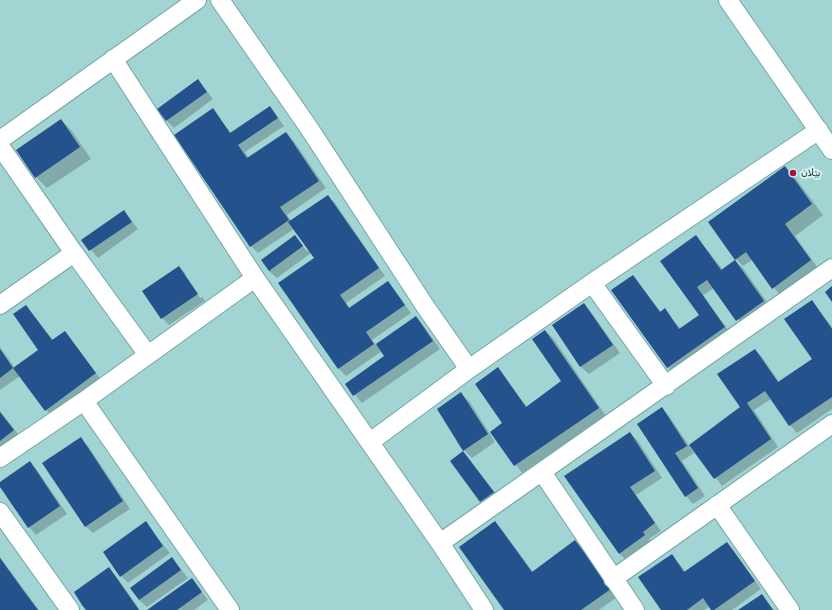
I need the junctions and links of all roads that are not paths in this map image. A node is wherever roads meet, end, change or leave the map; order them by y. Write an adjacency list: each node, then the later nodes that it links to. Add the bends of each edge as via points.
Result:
1 (197, 0): 4 (street)
2 (220, 0): 15 (street, via 309,128)
3 (728, 0): 5 (street)
4 (113, 59): 6 (street); 11 (street)
5 (818, 130): 8 (street); 12 (street)
6 (0, 140)
7 (0, 146): 9 (street)
8 (832, 150)
9 (74, 253): 13 (street); 14 (street)
10 (832, 268): 16 (street)
11 (255, 278): 14 (street); 19 (street)
12 (592, 283): 15 (street); 16 (street)
13 (0, 305)
14 (148, 356): 17 (street)
15 (469, 369): 19 (street)
16 (666, 386): 21 (street)
17 (84, 401): 20 (street); 27 (street)
18 (831, 426): 22 (street)
19 (370, 442): 24 (street)
20 (0, 458)
21 (542, 472): 24 (street); 25 (street)
22 (717, 505): 25 (street); 30 (street)
23 (0, 512): 26 (street)
24 (440, 543): 28 (street)
25 (613, 580): 29 (street)
26 (70, 610)
27 (230, 610)
28 (484, 610)
29 (635, 610)
30 (790, 610)

